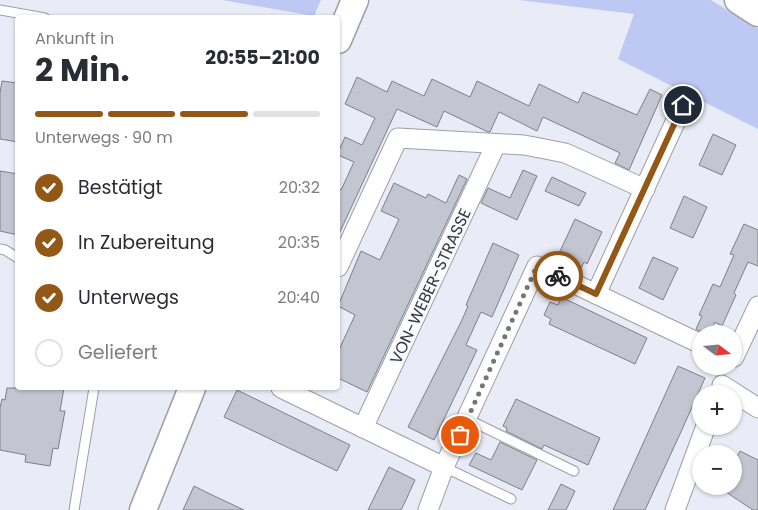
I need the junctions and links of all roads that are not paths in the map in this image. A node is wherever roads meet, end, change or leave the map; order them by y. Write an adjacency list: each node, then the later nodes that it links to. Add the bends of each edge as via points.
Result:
1 (355, 0): 6 (street)
2 (738, 0): 4 (street)
3 (0, 10): 5 (lane)
4 (758, 14)
5 (28, 15)
6 (340, 35)
7 (683, 105): 9 (street)
8 (496, 144): 9 (street, via 524,145 565,154); 12 (street, via 398,138); 23 (street, VON-WEBER-STRASSE)
9 (645, 189): 13 (street)
10 (0, 249): 11 (lane)
11 (15, 256)
12 (340, 263)
13 (596, 294): 15 (street); 22 (street, via 537,266)
14 (758, 306): 16 (street)
15 (692, 340)
16 (742, 340)
17 (94, 390): 28 (lane)
18 (191, 390): 29 (street)
19 (285, 390): 23 (street)
20 (742, 400): 21 (street)
21 (758, 408)
22 (467, 419): 25 (street); 26 (lane)
23 (363, 428): 25 (street)
24 (703, 435): 31 (street)
25 (444, 467): 27 (lane); 30 (street)
26 (574, 471)
27 (511, 499)
28 (74, 510)
29 (143, 510)
30 (428, 510)
31 (676, 510)

